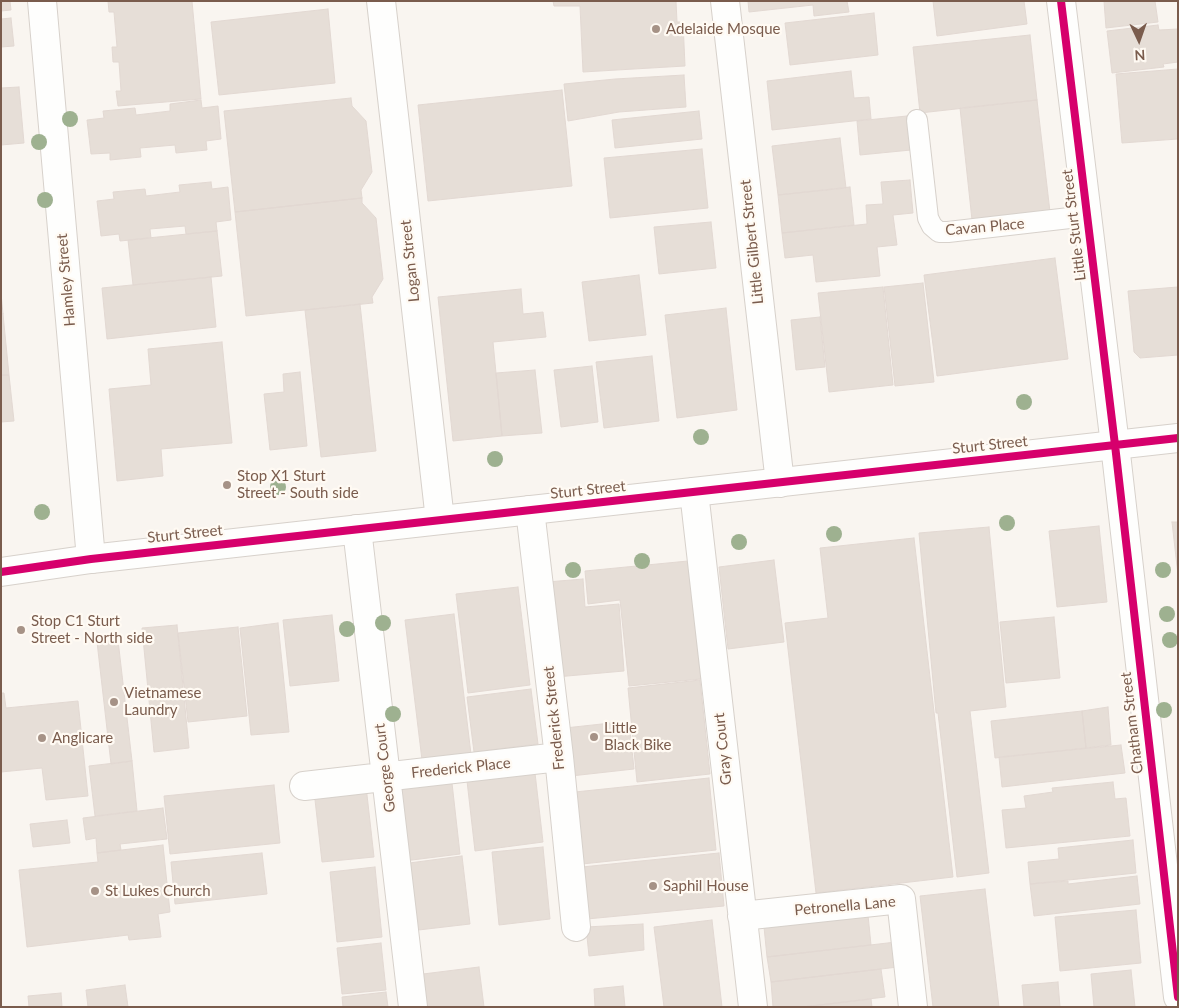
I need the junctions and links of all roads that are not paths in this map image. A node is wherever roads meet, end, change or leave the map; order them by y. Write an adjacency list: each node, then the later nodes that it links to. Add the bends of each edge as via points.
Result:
1 (42, 1): 14 (street, Hamley Street)
2 (381, 1): 12 (street, Logan Street)
3 (725, 1): 9 (street, Little Gilbert Street)
4 (1061, 1): 6 (street, Little Sturt Street)
5 (917, 120): 6 (lane, Cavan Place, via 928,218 939,232)
6 (1087, 216): 8 (street, Little Sturt Street)
7 (1178, 438): 8 (street, Sturt Street)
8 (1115, 445): 9 (street, Sturt Street); 21 (street, Chatham Street)
9 (780, 482): 10 (street, Sturt Street)
10 (694, 492): 11 (street, Sturt Street); 19 (street, Gray Court)
11 (530, 510): 12 (street, Sturt Street); 16 (street, Frederick Street)
12 (440, 520): 13 (street, Sturt Street)
13 (357, 529): 14 (street, Sturt Street); 17 (street, George Court)
14 (90, 559): 15 (street, Sturt Street)
15 (1, 572)
16 (558, 757): 17 (street, Frederick Place); 20 (street, Frederick Street)
17 (386, 776): 18 (street, Frederick Place); 22 (street, George Court)
18 (304, 786)
19 (742, 916): 23 (street, Gray Court); 24 (street, Petronella Lane, via 901,899)
20 (576, 927)
21 (1178, 997)
22 (413, 1007)
23 (752, 1007)
24 (913, 1007)

